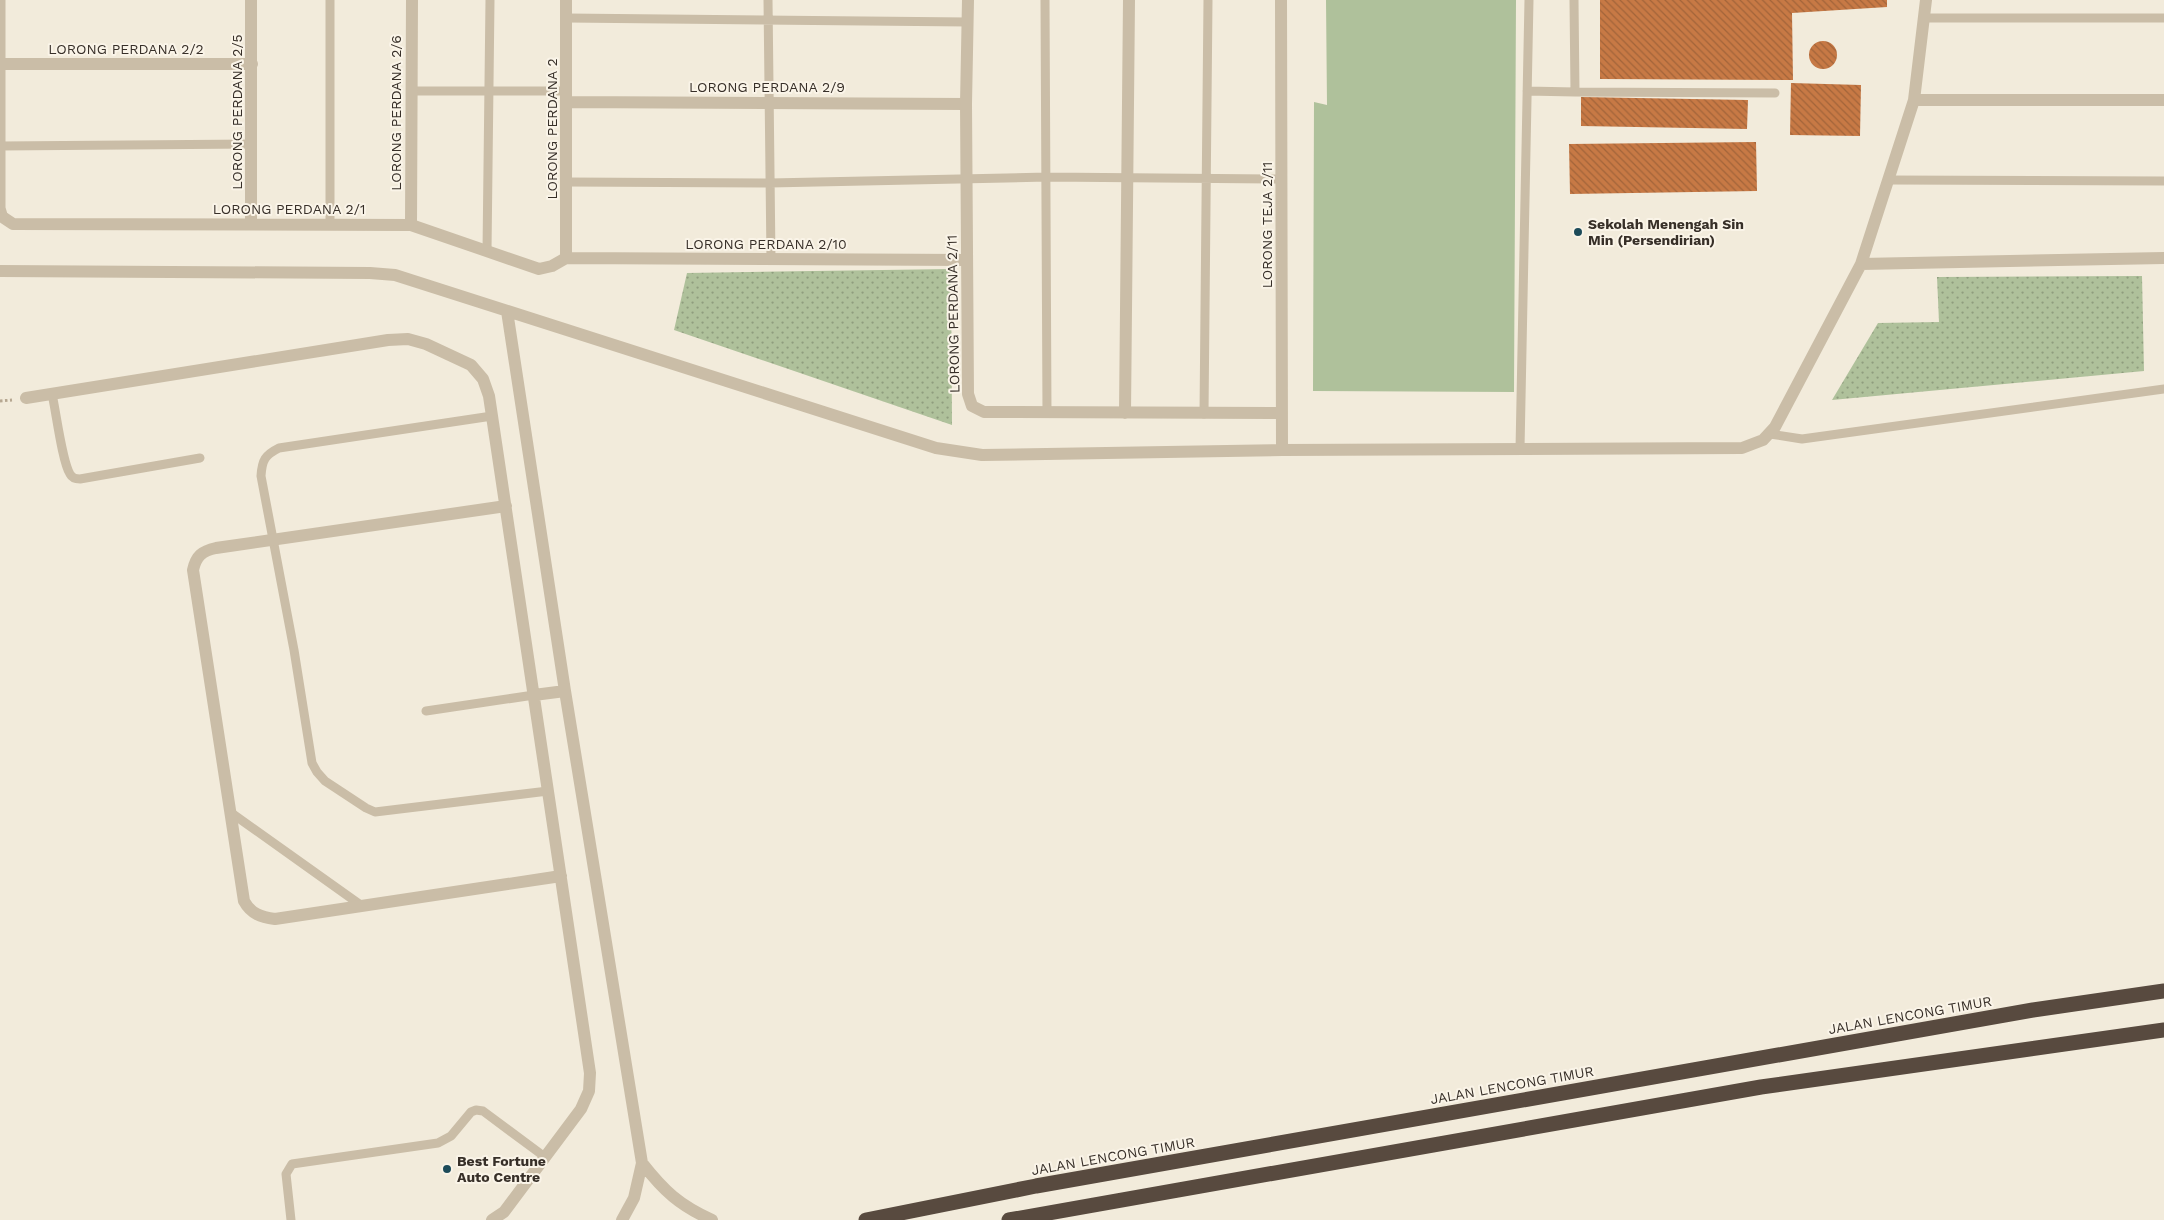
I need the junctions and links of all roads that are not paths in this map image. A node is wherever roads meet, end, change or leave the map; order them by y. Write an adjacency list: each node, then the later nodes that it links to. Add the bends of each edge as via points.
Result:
1 (1, 0): 21 (lane)
2 (251, 0): 22 (street, LORONG PERDANA 2/5)
3 (330, 0): 46 (lane)
4 (412, 0): 24 (street, LORONG PERDANA 2/6)
5 (490, 0): 26 (lane)
6 (566, 0): 16 (street, LORONG PERDANA 2)
7 (768, 0): 19 (lane)
8 (968, 0): 20 (street, LORONG PERDANA 2/11)
9 (1045, 0): 35 (lane)
10 (1129, 0): 36 (street)
11 (1208, 0): 38 (lane)
12 (1281, 0): 39 (street, LORONG TEJA 2/11)
13 (1529, 0): 23 (lane)
14 (1574, 0): 25 (lane)
15 (1926, 0): 17 (street)
16 (567, 18): 19 (lane); 28 (street, LORONG PERDANA 2)
17 (1924, 18): 18 (lane); 29 (street)
18 (2164, 18)
19 (769, 20): 20 (lane); 31 (lane)
20 (968, 22): 32 (street, LORONG PERDANA 2/11)
21 (1, 64): 22 (street, LORONG PERDANA 2/2); 34 (lane)
22 (252, 64): 33 (street, LORONG PERDANA 2/5)
23 (1527, 90): 25 (lane); 65 (lane)
24 (411, 91): 26 (lane); 47 (street, LORONG PERDANA 2/6)
25 (1575, 92): 27 (lane)
26 (489, 93): 28 (lane); 48 (lane)
27 (1775, 93)
28 (567, 96): 31 (street, LORONG PERDANA 2/9); 42 (street, LORONG PERDANA 2)
29 (1914, 100): 30 (street); 40 (street)
30 (2164, 100)
31 (770, 102): 32 (street, LORONG PERDANA 2/9); 43 (lane)
32 (966, 104): 37 (street, LORONG PERDANA 2/11)
33 (252, 144): 34 (lane); 45 (street, LORONG PERDANA 2/5)
34 (1, 146): 44 (lane, via 1,208)
35 (1047, 177): 36 (lane); 37 (lane); 59 (lane)
36 (1127, 177): 38 (lane); 60 (street)
37 (966, 178): 43 (lane); 52 (street, LORONG PERDANA 2/11)
38 (1207, 178): 39 (lane); 62 (lane)
39 (1282, 180): 61 (street, LORONG TEJA 2/11)
40 (1888, 180): 41 (lane); 53 (street)
41 (2164, 181)
42 (567, 182): 43 (lane); 49 (street, LORONG PERDANA 2)
43 (770, 183): 50 (lane)
44 (4, 218): 45 (street, LORONG PERDANA 2/1, via 13,224)
45 (252, 224): 46 (street, LORONG PERDANA 2/1)
46 (330, 224): 47 (street, LORONG PERDANA 2/1)
47 (411, 225): 48 (street, LORONG PERDANA 2/1)
48 (487, 251): 49 (street, LORONG PERDANA 2/1, via 539,269)
49 (566, 258): 50 (street, LORONG PERDANA 2/10)
50 (771, 258): 52 (street, LORONG PERDANA 2/10)
51 (2164, 258): 53 (street)
52 (966, 260): 59 (street, LORONG PERDANA 2/11, via 968,394 972,406 984,412)
53 (1861, 264): 64 (street)
54 (0, 271): 55 (street, via 370,273 395,275)
55 (507, 311): 66 (street, via 957,452 982,455); 70 (street)
56 (2164, 389): 64 (lane, via 1802,439)
57 (52, 394): 58 (street); 63 (street, via 408,339 470,365 483,379); 67 (lane, via 66,462 74,478)
58 (26, 398)
59 (1047, 413): 60 (street, LORONG PERDANA 2/11)
60 (1125, 413): 62 (street, LORONG PERDANA 2/11)
61 (1282, 413): 62 (street, LORONG PERDANA 2/11); 66 (street, LORONG TEJA 2/11)
62 (1204, 414)
63 (492, 416): 68 (street); 69 (lane, via 279,448 268,454 263,459 261,476)
64 (1770, 434): 65 (street, via 1754,445 1742,448)
65 (1520, 449): 66 (street)
66 (1282, 450)
67 (200, 458)
68 (506, 506): 69 (street); 71 (street)
69 (273, 539): 73 (lane, via 310,750 317,772 326,781 375,812); 74 (street, via 207,550 195,561 193,570)
70 (565, 691): 71 (street); 80 (street)
71 (534, 695): 72 (lane); 73 (street)
72 (426, 711)
73 (548, 791): 75 (street)
74 (230, 812): 76 (lane); 76 (street, via 244,901 256,914 275,919)
75 (560, 876): 76 (street); 79 (street, via 590,1073 589,1091 580,1109)
76 (362, 906)
77 (2164, 991): 85 (highway, JALAN LENCONG TIMUR, via 1945,1025 1036,1186)
78 (2164, 1030): 86 (highway, via 1761,1087)
79 (545, 1157): 81 (lane, via 483,1111 476,1110 448,1139 438,1143 292,1164 286,1174); 82 (street, via 504,1212)
80 (642, 1163): 83 (street, via 634,1198); 84 (street, via 663,1190 694,1212)
81 (290, 1220)
82 (492, 1220)
83 (622, 1220)
84 (712, 1220)
85 (866, 1220)
86 (1008, 1220)

